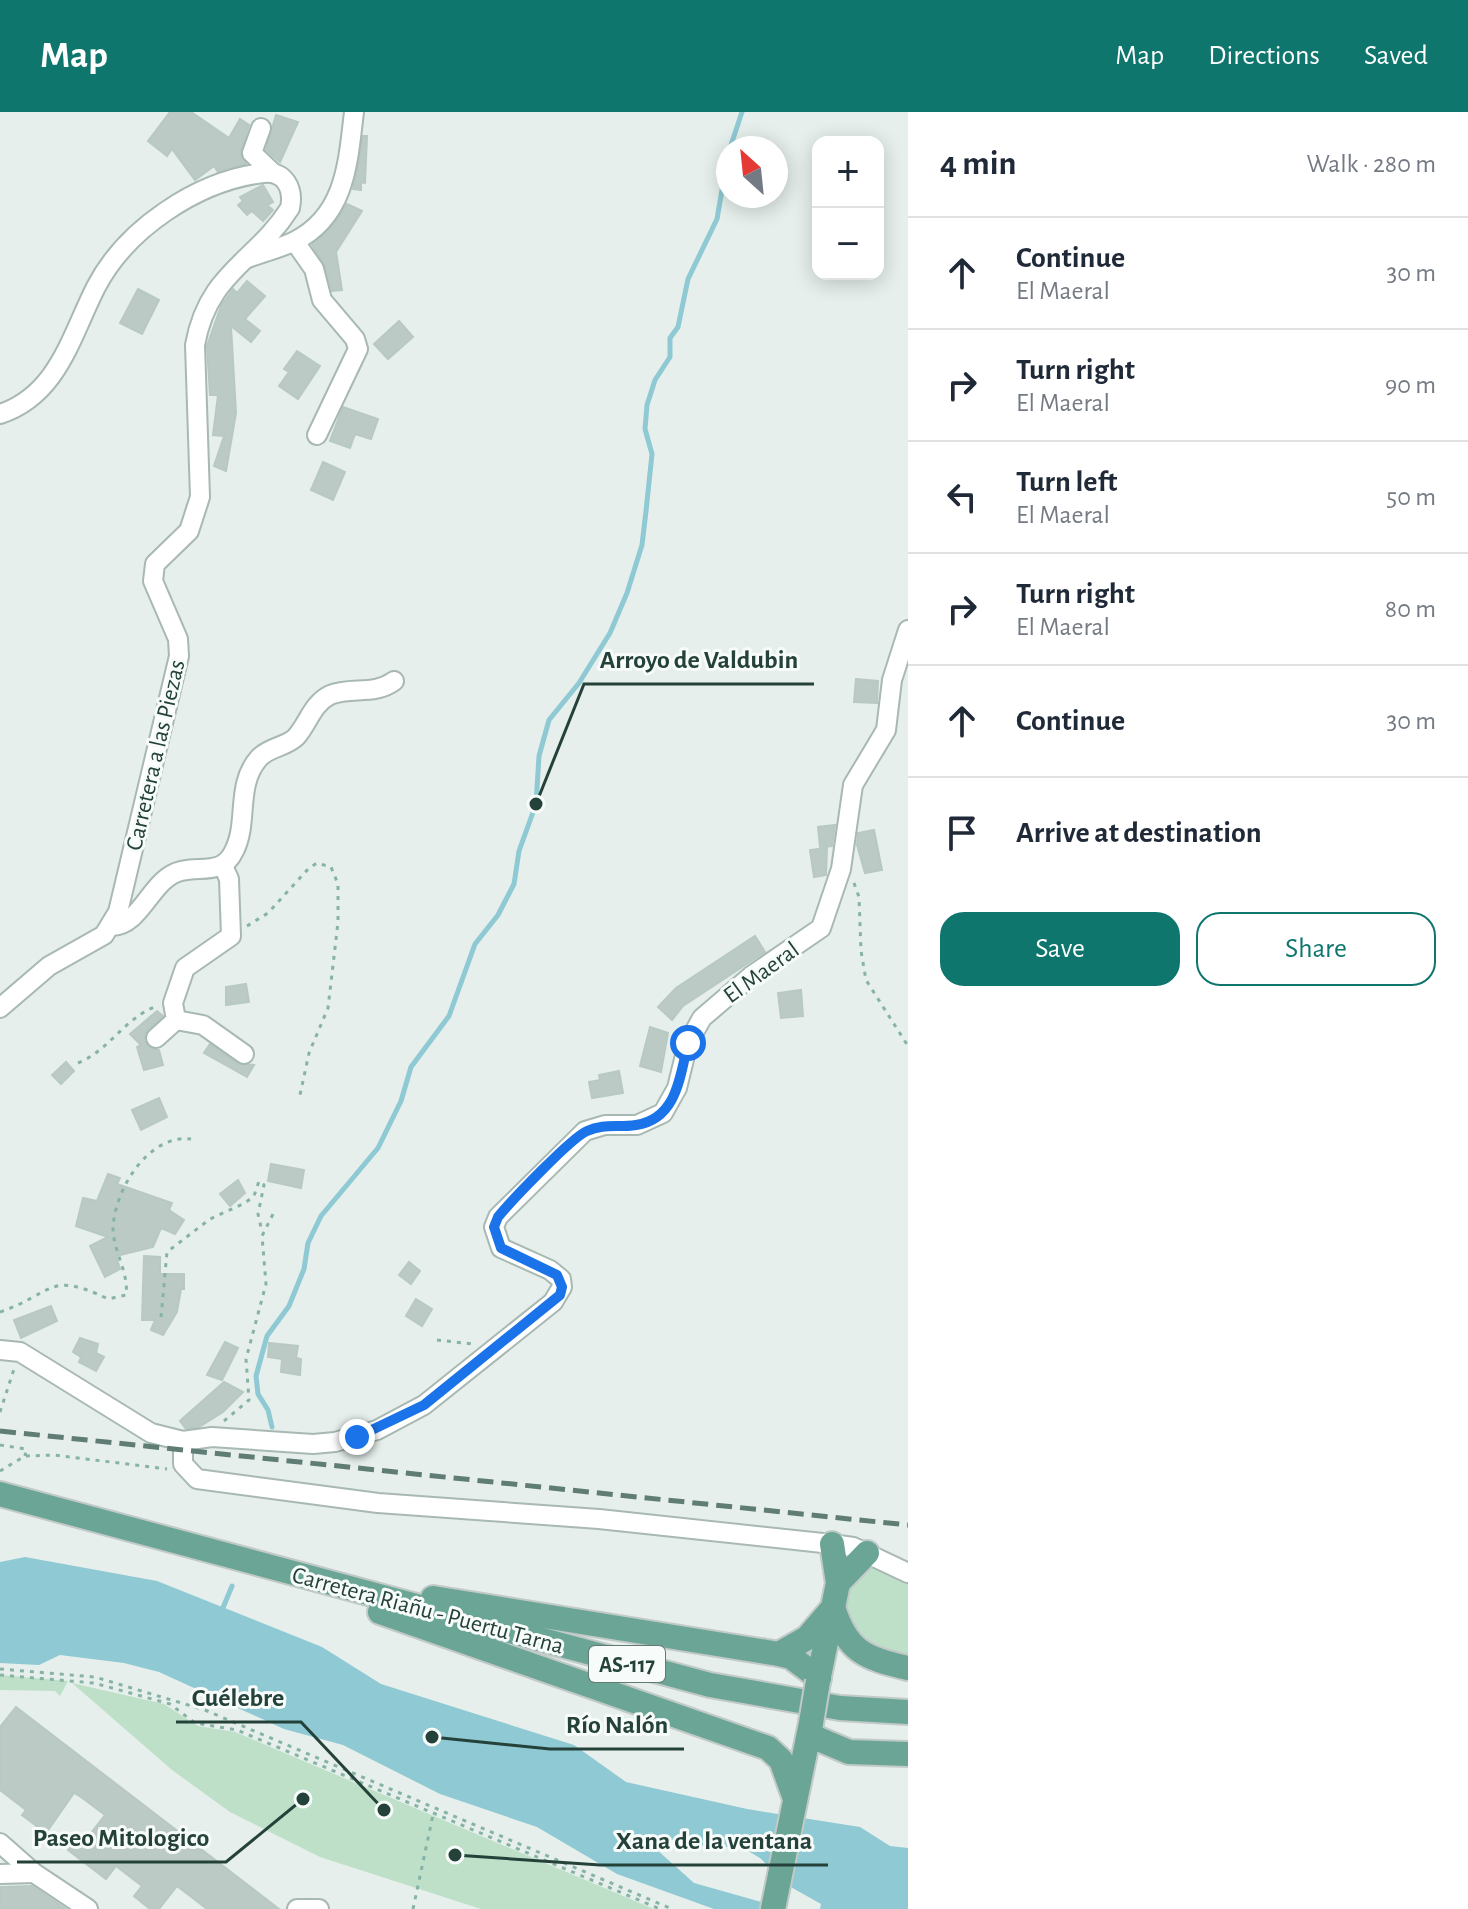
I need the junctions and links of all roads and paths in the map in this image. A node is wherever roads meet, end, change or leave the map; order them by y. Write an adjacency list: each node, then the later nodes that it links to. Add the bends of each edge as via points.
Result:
1 (354, 112): 4 (street, via 339,198)
2 (261, 128): 3 (street, via 252,153)
3 (272, 172): 5 (street, Carretera a las Piezas, via 290,186 290,208); 6 (street, via 195,195 139,229 101,278 62,362 40,392)
4 (295, 242): 5 (street); 7 (street, via 316,273 322,300 358,349)
5 (238, 262): 13 (street, Carretera a las Piezas, via 211,296 195,345 200,497 189,531 153,572 178,639 179,656)
6 (0, 414)
7 (317, 435)
8 (908, 630): 11 (street, El Maeral, via 892,680 886,730 853,785)
9 (394, 681): 10 (street, via 379,689 324,699 292,740 259,759 245,785 237,845)
10 (223, 866): 12 (street); 13 (street, via 184,870 163,879 133,916)
11 (841, 869): 17 (path, via 859,897 869,988); 27 (street, El Maeral, via 821,928 728,993 702,1018 663,1113 637,1125 585,1131 498,1217 494,1227 501,1248 550,1270 562,1287 553,1302)
12 (233, 925): 15 (street, via 224,944 185,968); 20 (path, via 248,926 268,913 317,863 331,867 338,884 338,922 328,1008 309,1053)
13 (112, 926): 14 (street, via 49,966)
14 (0, 1008)
15 (174, 1012): 16 (street); 18 (street); 19 (path, via 134,1016 93,1057)
16 (156, 1038)
17 (908, 1046)
18 (244, 1054)
19 (78, 1063)
20 (300, 1095)
21 (191, 1139): 24 (path, via 159,1144 137,1167 120,1202 113,1229 126,1295 108,1299 84,1286 65,1284)
22 (273, 1214): 23 (path)
23 (262, 1236): 25 (path, via 258,1214 264,1185 259,1181 245,1203 210,1219 167,1252); 31 (path, via 266,1284 246,1359 249,1400)
24 (0, 1312)
25 (161, 1317)
26 (437, 1340): 27 (path)
27 (496, 1347): 31 (street, El Maeral, via 424,1405 377,1430 335,1442)
28 (0, 1350): 29 (street)
29 (20, 1352): 30 (path); 31 (street, El Maeral, via 151,1433)
30 (0, 1412)
31 (190, 1440): 35 (street)
32 (0, 1445): 33 (path, via 26,1449)
33 (25, 1456): 34 (path); 35 (path)
34 (0, 1471)
35 (186, 1471): 37 (street, via 197,1479 378,1503)
36 (9, 1497): 40 (main road, Carretera Riañu - Puertu Tarna / AS-117)
37 (832, 1544): 38 (street); 41 (main road)
38 (867, 1553): 39 (street); 41 (main road)
39 (908, 1573)
40 (297, 1575): 42 (main road, Carretera Riañu - Puertu Tarna / AS-117); 51 (main road, via 364,1606)
41 (838, 1583): 43 (main road)
42 (351, 1590): 44 (main road, via 552,1615); 49 (main road, Carretera Riañu - Puertu Tarna / AS-117, via 710,1685 840,1708)
43 (833, 1607): 44 (main road, via 807,1638); 45 (main road, via 847,1639); 48 (main road)
44 (779, 1654): 48 (main road)
45 (873, 1660): 46 (main road); 48 (main road, via 841,1656)
46 (908, 1668)
47 (0, 1672): 55 (path, via 95,1677 149,1691 205,1710); 55 (path, via 94,1683 158,1700 195,1723 237,1730)
48 (819, 1675): 50 (main road, bridge)
49 (908, 1712)
50 (810, 1729): 51 (main road, via 793,1746); 52 (main road); 54 (main road)
51 (768, 1748): 54 (main road, via 781,1760)
52 (849, 1752): 53 (main road); 54 (main road, via 816,1770)
53 (908, 1754)
54 (794, 1799): 65 (main road)
55 (434, 1812): 62 (path); 63 (path); 64 (path)
56 (0, 1843): 57 (street)
57 (34, 1873): 58 (street); 59 (street)
58 (0, 1874)
59 (88, 1909)
60 (297, 1909): 61 (street)
61 (319, 1909)
62 (413, 1909)
63 (660, 1909)
64 (672, 1909)
65 (773, 1909)

